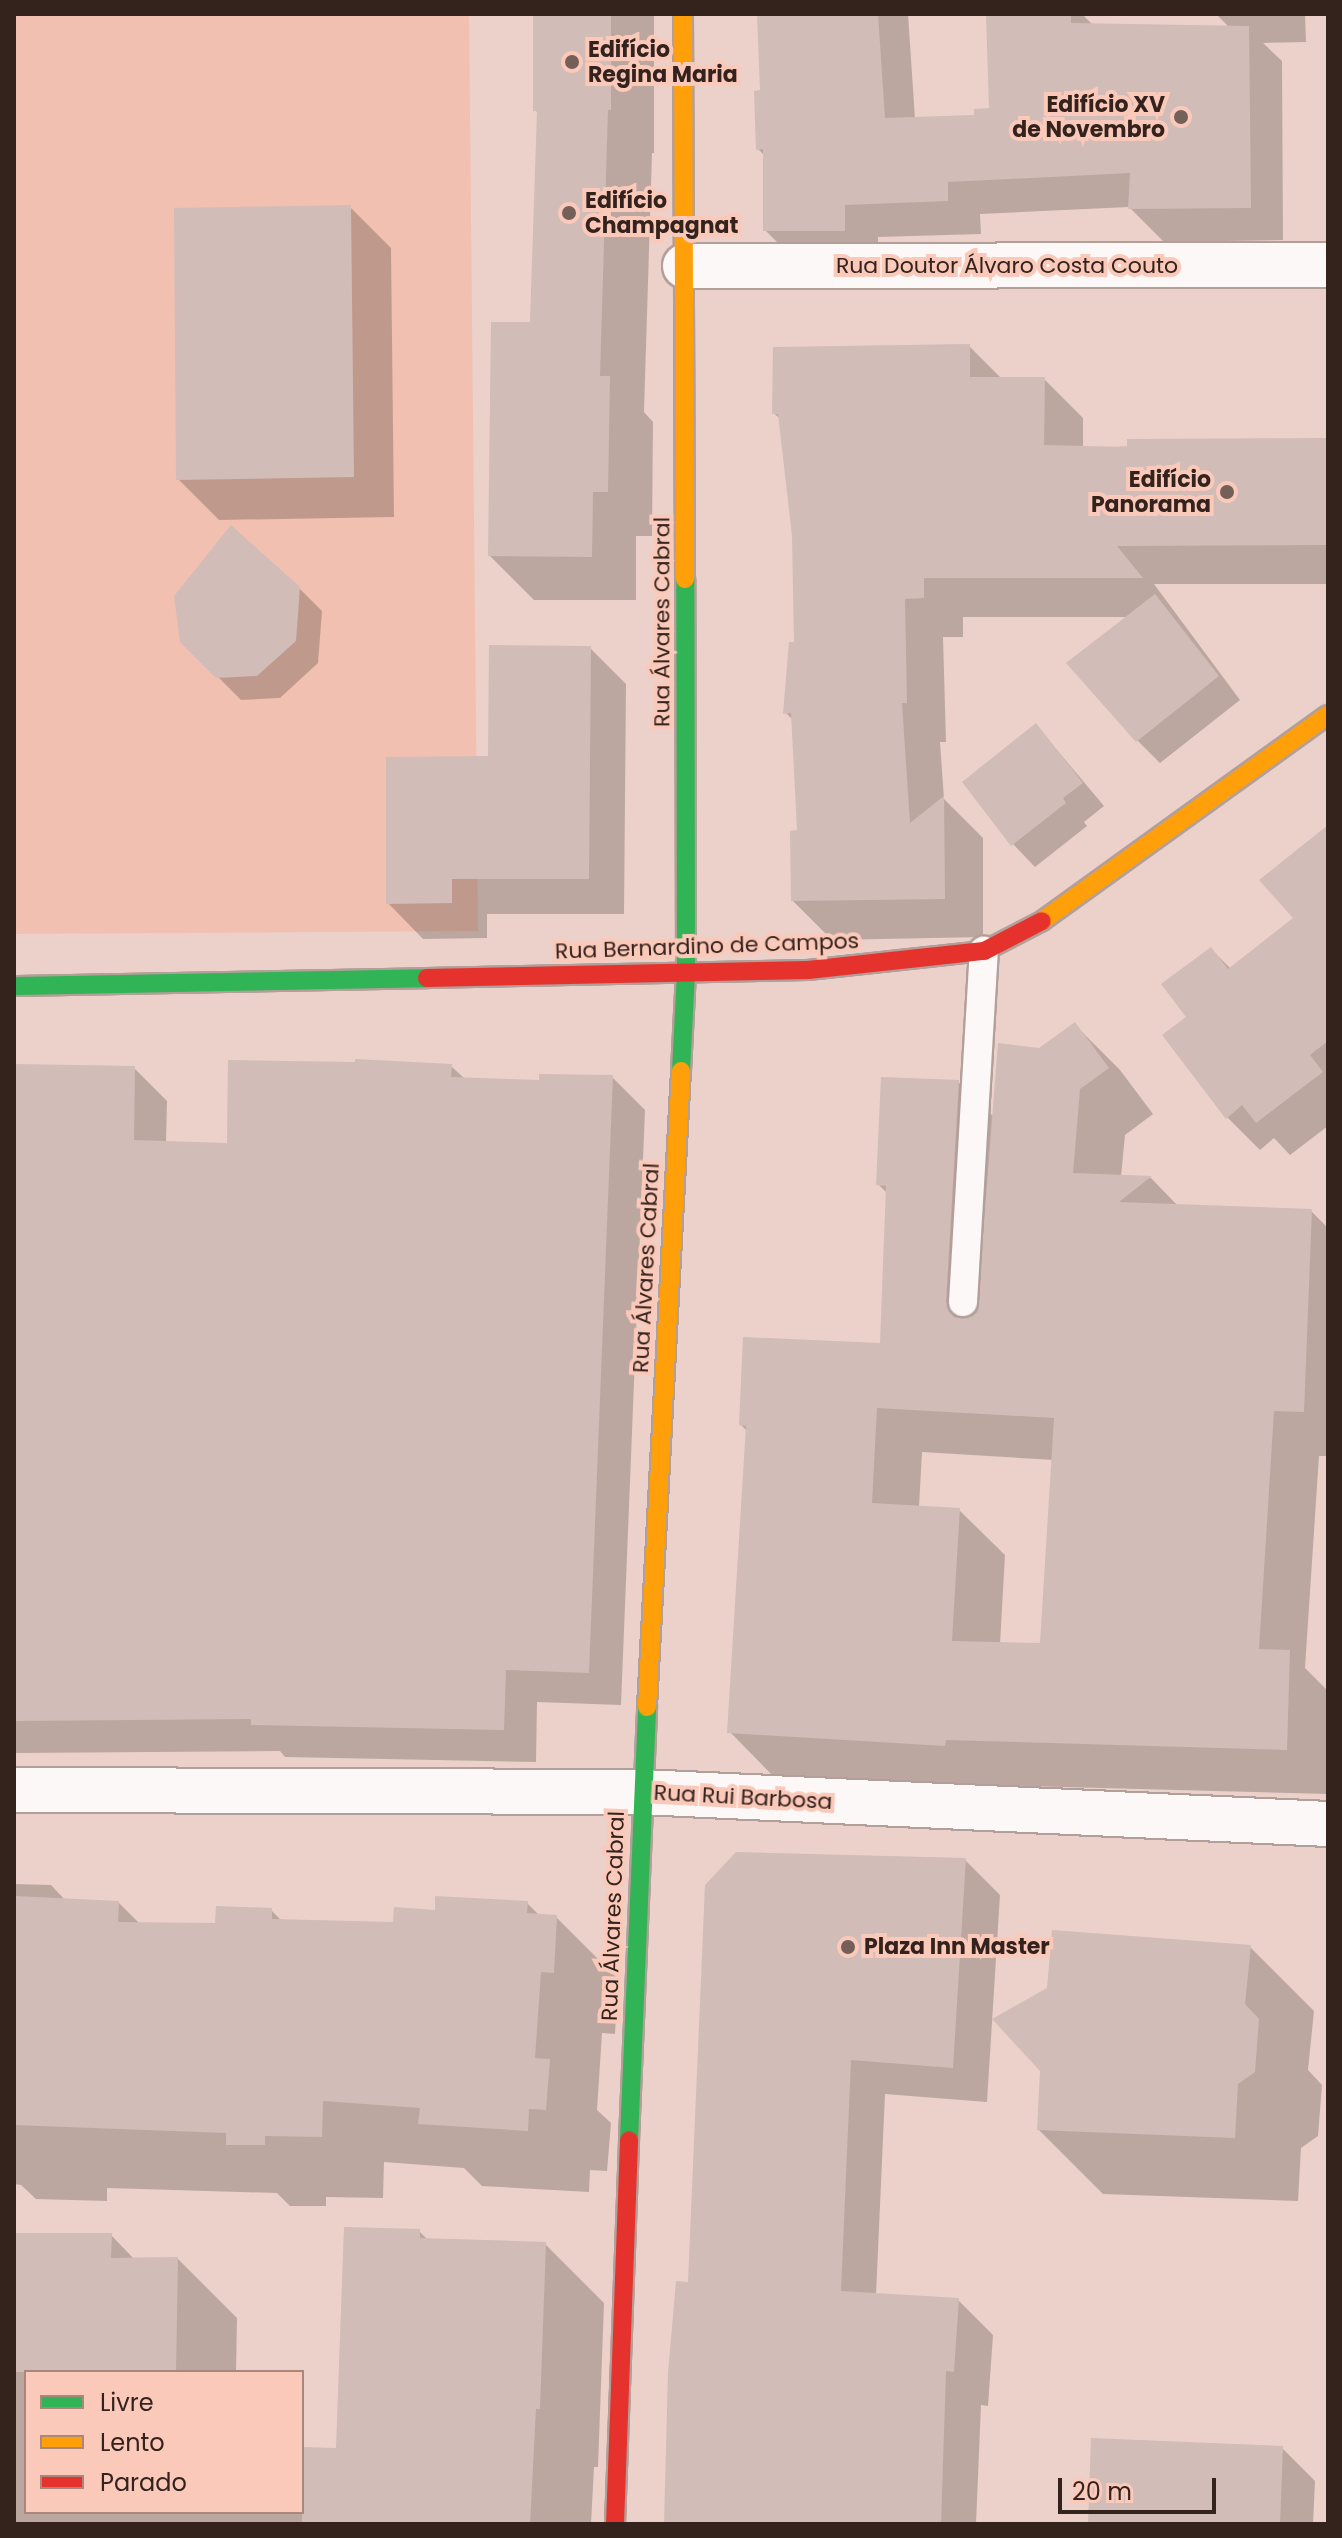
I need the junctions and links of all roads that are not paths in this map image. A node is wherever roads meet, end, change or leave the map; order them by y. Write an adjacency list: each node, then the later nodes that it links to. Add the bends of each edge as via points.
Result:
1 (683, 14): 3 (main road, Rua Álvares Cabral)
2 (1328, 265): 3 (street, Rua Doutor Álvaro Costa Couto)
3 (685, 266): 6 (main road, Rua Álvares Cabral)
4 (1328, 715): 5 (main road, Rua Bernardino de Campos, via 1043,921)
5 (984, 951): 6 (main road, Rua Bernardino de Campos, via 808,970); 8 (lane)
6 (686, 973): 7 (main road, Rua Bernardino de Campos); 10 (main road, Rua Álvares Cabral)
7 (14, 986)
8 (963, 1302)
9 (14, 1790): 10 (street, Rua Rui Barbosa)
10 (642, 1792): 11 (street, Rua Rui Barbosa); 12 (main road, Rua Álvares Cabral)
11 (1328, 1824)
12 (615, 2524)

